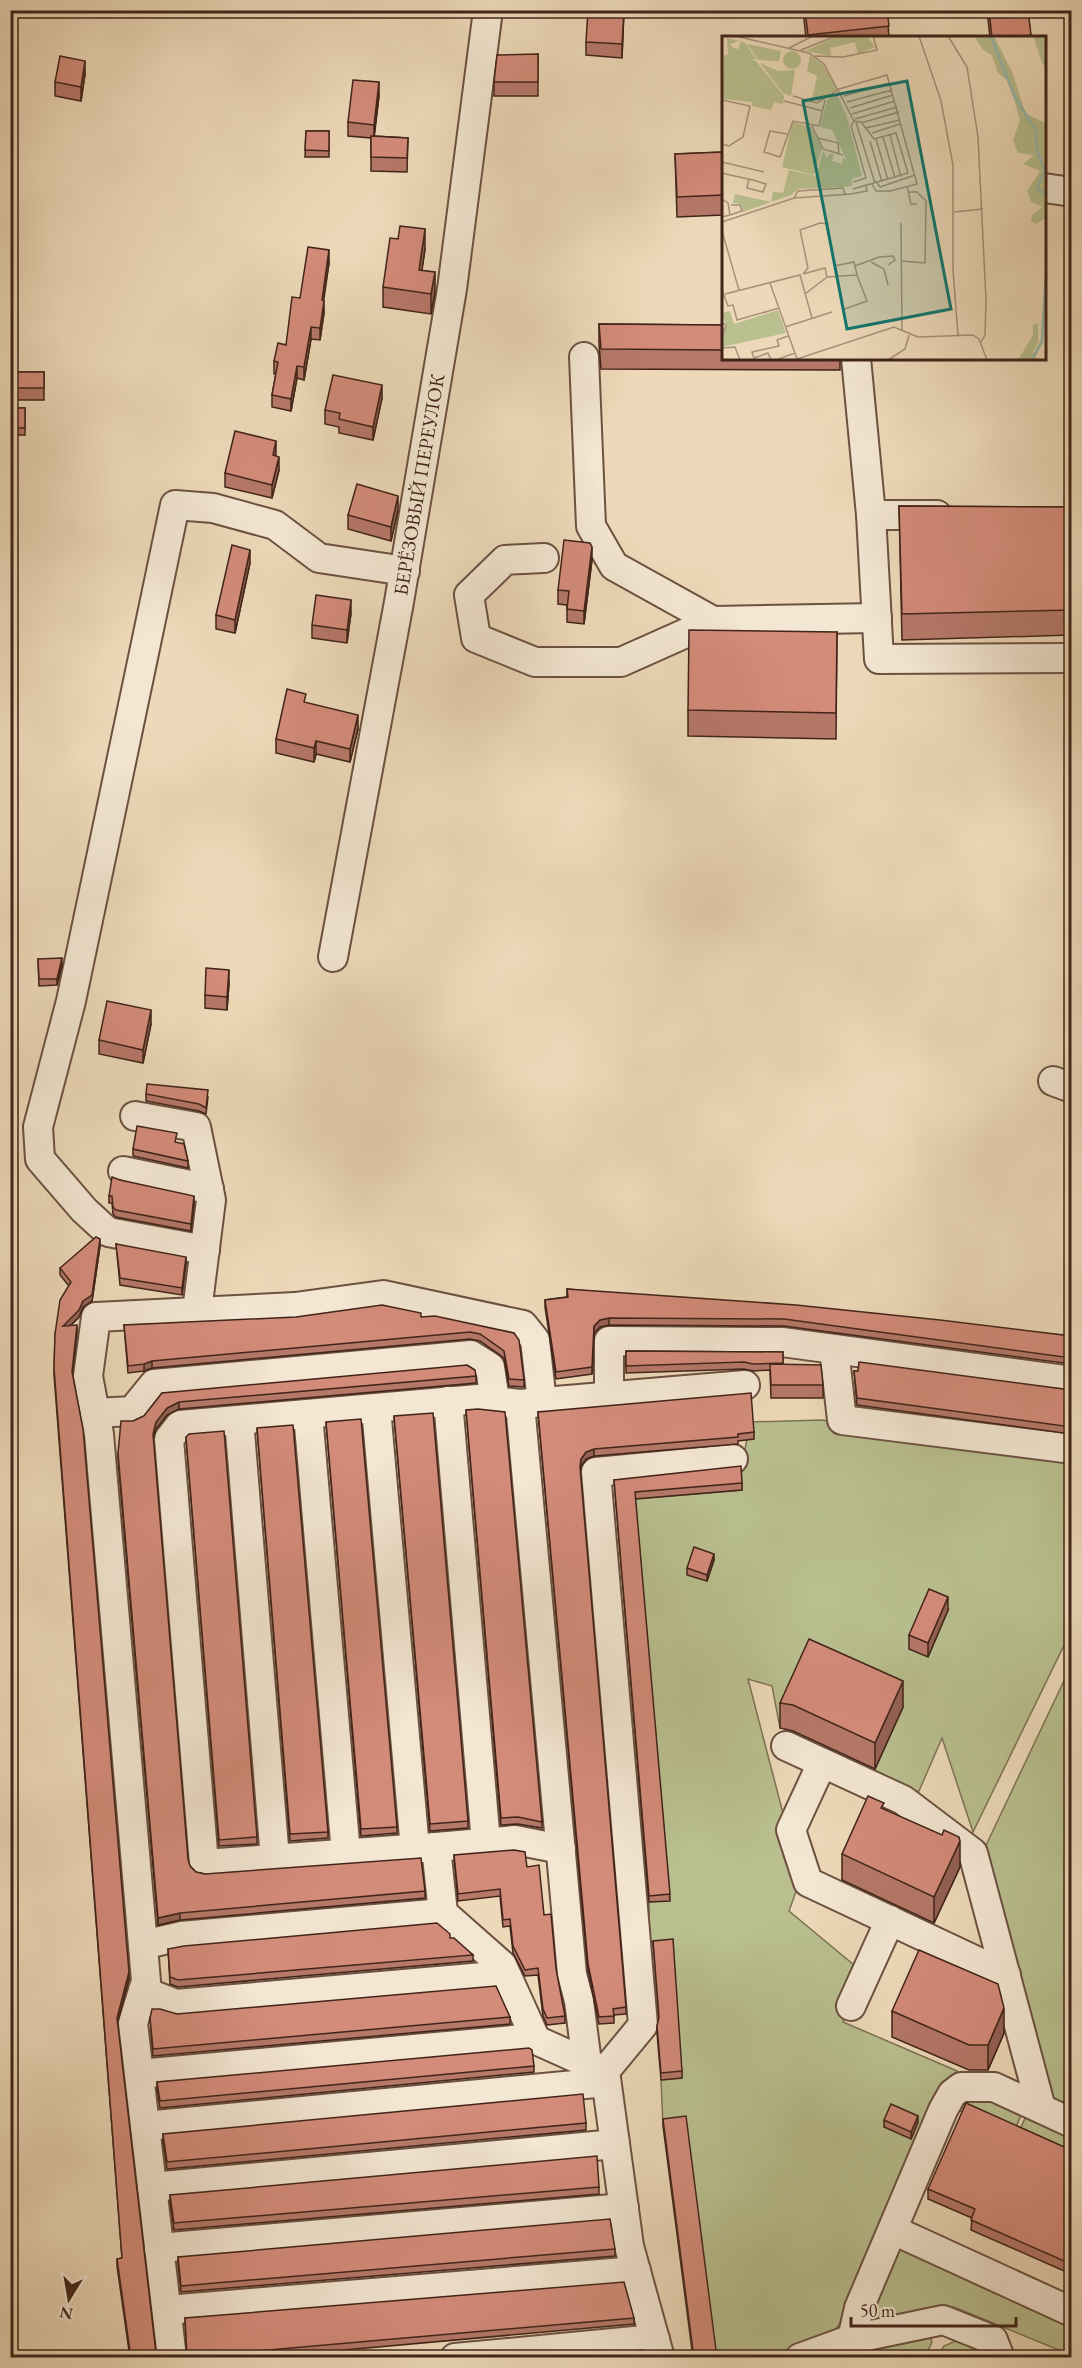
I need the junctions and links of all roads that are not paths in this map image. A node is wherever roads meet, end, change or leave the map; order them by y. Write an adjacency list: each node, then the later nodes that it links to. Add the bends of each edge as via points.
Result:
1 (488, 10): 9 (street, БЕРЁЗОВЫЙ ПЕРЕУЛОК, via 452,289)
2 (1046, 188): 3 (street)
3 (1071, 192)
4 (584, 357): 11 (street, via 591,526 614,566)
5 (856, 360): 6 (street)
6 (872, 515): 7 (street); 10 (street)
7 (966, 515)
8 (544, 558): 11 (street, via 505,560 469,595 476,638 535,662 621,662)
9 (405, 571): 13 (street, БЕРЁЗОВЫЙ ПЕРЕУЛОК); 17 (street, via 319,558 275,525 213,508 175,505 71,1001 38,1127 40,1159 108,1232)
10 (877, 618): 11 (street); 12 (street, via 879,659)
11 (713, 621)
12 (1071, 658)
13 (333, 957)
14 (135, 1116): 16 (street, via 196,1127)
15 (123, 1171): 16 (street)
16 (209, 1189): 17 (street)
17 (205, 1250): 18 (street)
18 (197, 1311): 24 (street, via 295,1308 383,1295 523,1324 535,1340); 26 (street, via 96,1317 88,1376)
19 (834, 1349): 20 (street); 22 (street, via 782,1342 609,1341); 29 (street, via 843,1420)
20 (1071, 1381)
21 (745, 1384): 22 (street)
22 (609, 1396): 24 (street)
23 (448, 1401): 24 (street); 25 (street); 33 (street)
24 (519, 1403): 26 (street, via 490,1367 471,1355 154,1384 132,1410); 35 (street)
25 (376, 1408): 27 (street); 34 (street)
26 (95, 1413): 40 (street)
27 (308, 1414): 28 (street); 36 (street)
28 (239, 1420): 37 (street); 37 (street, via 180,1425 169,1439 204,1864)
29 (1071, 1449)
30 (733, 1460): 46 (street, via 596,1472 643,2025)
31 (786, 1746): 32 (street)
32 (822, 1763): 39 (street, via 791,1830 808,1882); 42 (street, via 903,1800 973,1853)
33 (486, 1843): 34 (street); 35 (street, via 515,1840)
34 (425, 1848): 36 (street); 38 (street)
35 (561, 1848): 46 (street, via 572,1974)
36 (346, 1854): 37 (street)
37 (274, 1859)
38 (443, 1913): 40 (street, via 182,1936); 41 (street, via 502,1965)
39 (890, 1920): 42 (street); 44 (street)
40 (143, 1946): 43 (street)
41 (506, 1975): 43 (street, via 176,2004); 45 (street)
42 (1006, 1975): 48 (street)
43 (143, 1991): 47 (street, via 133,2023)
44 (851, 2006)
45 (534, 2038): 46 (street); 47 (street)
46 (599, 2072): 50 (street); 51 (street)
47 (139, 2074): 50 (street)
48 (1041, 2108): 49 (street); 54 (street, via 994,2087 961,2087 952,2094)
49 (1071, 2123)
50 (145, 2126): 52 (street)
51 (615, 2144): 52 (street); 53 (street)
52 (152, 2187): 55 (street)
53 (624, 2208): 55 (street); 56 (street)
54 (893, 2229): 58 (street); 59 (street, via 859,2308)
55 (159, 2248): 57 (street)
56 (636, 2271): 57 (street); 60 (street)
57 (167, 2310): 61 (street)
58 (1071, 2312)
59 (852, 2339): 63 (street); 64 (street, via 943,2320 993,2340)
60 (658, 2348): 62 (street)
61 (172, 2358)
62 (455, 2358)
63 (800, 2358)
64 (1000, 2358)

